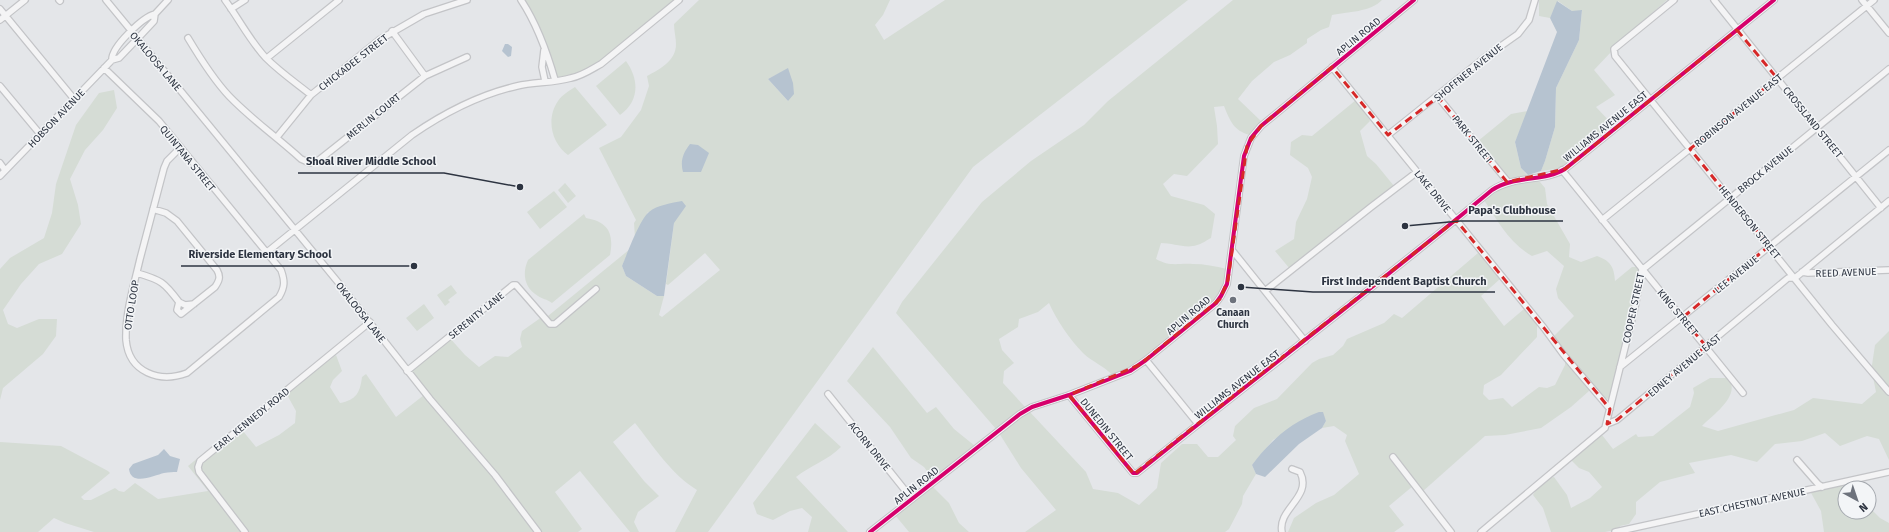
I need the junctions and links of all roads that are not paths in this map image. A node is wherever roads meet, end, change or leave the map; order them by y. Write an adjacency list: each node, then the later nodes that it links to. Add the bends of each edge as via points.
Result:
1 (25, 0): 21 (street)
2 (106, 0): 25 (street, OKALOOSA LANE)
3 (168, 0): 20 (street)
4 (225, 0): 18 (street)
5 (245, 0): 18 (street)
6 (338, 0): 31 (street)
7 (467, 0): 24 (street, CHICKADEE STREET, via 424,14)
8 (521, 0): 29 (street, via 531,16)
9 (679, 0): 38 (street, via 601,64 571,78)
10 (1414, 0): 33 (street, APLIN ROAD)
11 (1535, 0): 42 (street, SHOFFNER AVENUE, via 1531,15 1521,31)
12 (1674, 0): 44 (street, HENDERSON STREET, via 1613,51)
13 (1714, 0): 23 (street, CROSSLAND STREET)
14 (1774, 0): 23 (street, WILLIAMS AVENUE EAST)
15 (1862, 0): 17 (street)
16 (1874, 0): 17 (street, ROBINSON AVENUE EAST)
17 (1867, 6): 26 (street); 37 (street, ROBINSON AVENUE EAST)
18 (231, 8): 31 (street)
19 (0, 9): 21 (street)
20 (155, 14): 25 (street, HOBSON AVENUE, via 148,16); 28 (street, HOBSON AVENUE, via 150,25)
21 (6, 16): 22 (street); 43 (street)
22 (0, 20)
23 (1737, 30): 37 (street, CROSSLAND STREET); 44 (street, WILLIAMS AVENUE EAST)
24 (392, 31): 36 (street); 41 (street, CHICKADEE STREET)
25 (131, 32): 28 (street, OKALOOSA LANE); 32 (street, HOBSON AVENUE, via 113,53)
26 (1889, 33)
27 (188, 38): 48 (street, MERLIN COURT, via 228,95)
28 (137, 39): 32 (street, HOBSON AVENUE, via 119,58); 65 (street, OKALOOSA LANE)
29 (544, 50): 38 (street, via 550,59); 39 (street, via 542,67)
30 (467, 57): 36 (street, MERLIN COURT)
31 (267, 58): 41 (street)
32 (112, 60): 34 (street, HOBSON AVENUE)
33 (1332, 67): 47 (street, LAKE DRIVE); 67 (street, APLIN ROAD, via 1263,124 1251,138 1244,156)
34 (104, 68): 43 (street, HOBSON AVENUE); 49 (street, QUINTANA STREET, via 158,121)
35 (1889, 69): 45 (street, BROCK AVENUE)
36 (425, 76): 48 (street, MERLIN COURT, via 319,160 310,163 302,159)
37 (1777, 78): 45 (street, CROSSLAND STREET); 50 (street, ROBINSON AVENUE EAST)
38 (555, 80): 39 (street)
39 (545, 81): 65 (street, via 495,92 437,118 412,135)
40 (0, 86): 46 (street)
41 (312, 95): 48 (street, CHICKADEE STREET)
42 (1438, 97): 47 (street, SHOFFNER AVENUE); 58 (street, PARK STREET)
43 (74, 99): 46 (street, HOBSON AVENUE)
44 (1650, 100): 50 (street, HENDERSON STREET); 54 (street, WILLIAMS AVENUE EAST)
45 (1817, 128): 57 (street, CROSSLAND STREET); 59 (street, BROCK AVENUE)
46 (40, 134): 53 (street, HOBSON AVENUE)
47 (1388, 135): 55 (street, LAKE DRIVE)
48 (277, 137)
49 (180, 148): 62 (street, OTTO LOOP, via 167,161); 68 (street, QUINTANA STREET)
50 (1690, 150): 59 (street, HENDERSON STREET); 64 (street, ROBINSON AVENUE EAST)
51 (1889, 150): 57 (street, LEE AVENUE)
52 (0, 163): 53 (street)
53 (6, 170): 56 (street, HOBSON AVENUE)
54 (1562, 170): 58 (street, WILLIAMS AVENUE EAST); 64 (street, COOPER STREET)
55 (1418, 172): 63 (street, LAKE DRIVE); 75 (street)
56 (0, 176)
57 (1856, 177): 61 (street, CROSSLAND STREET); 66 (street, LEE AVENUE)
58 (1508, 182): 63 (street, WILLIAMS AVENUE EAST, via 1492,190)
59 (1729, 198): 66 (street, HENDERSON STREET); 69 (street, BROCK AVENUE)
60 (1889, 201): 61 (street, EDNEY AVENUE EAST)
61 (1881, 208): 71 (street, EDNEY AVENUE EAST)
62 (153, 209): 72 (street, OTTO LOOP); 77 (street, via 177,220 220,276 215,287)
63 (1456, 220): 80 (street, WILLIAMS AVENUE EAST); 89 (street, LAKE DRIVE)
64 (1602, 220): 69 (street, COOPER STREET)
65 (295, 230): 68 (street); 79 (street, OKALOOSA LANE)
66 (1769, 246): 73 (street, HENDERSON STREET); 78 (street, LEE AVENUE)
67 (1232, 250): 75 (street); 82 (street, APLIN ROAD, via 1227,284 1220,299)
68 (266, 253): 72 (street, OTTO LOOP, via 284,277 285,284 279,297 187,373 175,377 153,376 143,370 130,355 126,340 129,308)
69 (1642, 270): 78 (street, KING STREET); 83 (street, COOPER STREET)
70 (1889, 270): 71 (street, REED AVENUE)
71 (1802, 272): 73 (street, EDNEY AVENUE EAST)
72 (137, 273): 76 (street, via 160,280)
73 (1795, 278): 81 (street, EDNEY AVENUE EAST, via 1788,278); 85 (street, HENDERSON STREET)
74 (596, 289): 84 (street, SERENITY LANE, via 555,324 550,324 516,285 513,285)
75 (1265, 291): 80 (street)
76 (179, 302): 77 (street, via 185,305); 77 (street, via 177,310 181,314)
77 (194, 304)
78 (1682, 318): 81 (street, KING STREET); 83 (street, LEE AVENUE)
79 (370, 322): 84 (street, OKALOOSA LANE); 99 (street, EARL KENNEDY ROAD, via 200,461 199,472)
80 (1305, 341): 90 (street, WILLIAMS AVENUE EAST)
81 (1706, 346): 86 (street, KING STREET); 91 (street, EDNEY AVENUE EAST, via 1616,420)
82 (1146, 360): 88 (street, APLIN ROAD, via 1123,374); 90 (street)
83 (1620, 368): 89 (street, COOPER STREET)
84 (406, 370): 100 (street, OKALOOSA LANE, via 496,475)
85 (1889, 392)
86 (1743, 393)
87 (828, 394): 98 (street, ACORN DRIVE)
88 (1070, 395): 96 (street, DUNEDIN STREET); 98 (street, APLIN ROAD, via 1020,414)
89 (1610, 409): 91 (street, COOPER STREET)
90 (1198, 424): 96 (street, WILLIAMS AVENUE EAST, via 1137,473)
91 (1607, 424): 104 (street, EDNEY AVENUE EAST, via 1602,432)
92 (1393, 457): 103 (street)
93 (1797, 460): 97 (street)
94 (1292, 469): 102 (street, via 1300,472 1303,486 1298,499 1283,520)
95 (1889, 472): 97 (street, EAST CHESTNUT AVENUE)
96 (1133, 473)
97 (1822, 487): 105 (street, EAST CHESTNUT AVENUE)
98 (912, 499): 101 (street, APLIN ROAD)
99 (246, 532)
100 (538, 532)
101 (870, 532)
102 (1282, 532)
103 (1451, 532)
104 (1481, 532)
105 (1615, 532)

